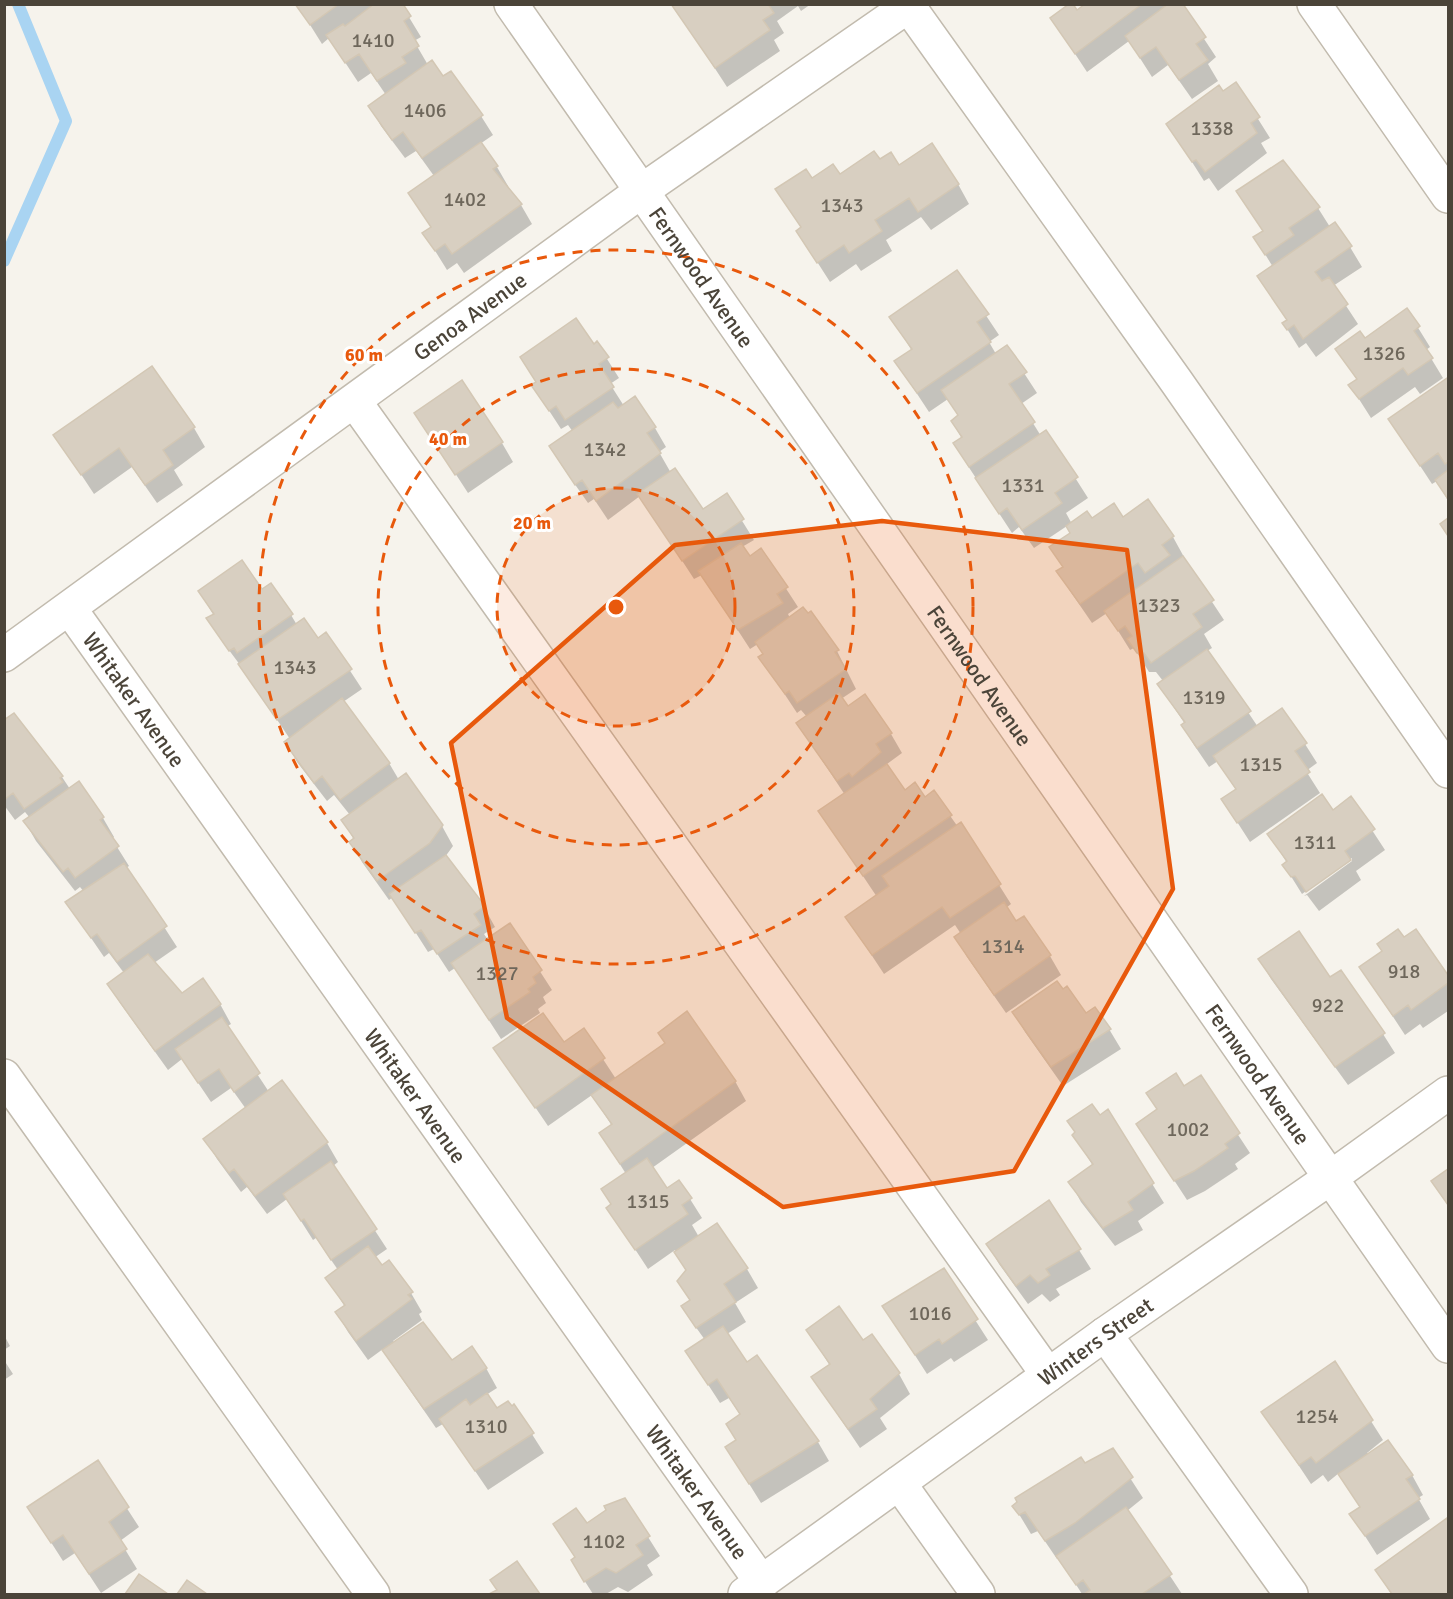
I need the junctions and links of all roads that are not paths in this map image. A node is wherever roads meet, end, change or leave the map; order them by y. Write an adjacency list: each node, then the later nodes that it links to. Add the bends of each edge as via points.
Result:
1 (511, 4): 4 (street, Fernwood Avenue)
2 (1314, 4): 5 (street)
3 (908, 5): 4 (street, Genoa Avenue); 9 (street)
4 (643, 190): 6 (street, Genoa Avenue); 12 (street, Fernwood Avenue)
5 (1449, 196)
6 (355, 402): 7 (street, Genoa Avenue); 15 (street)
7 (70, 609): 8 (street, Genoa Avenue); 17 (street, Whitaker Avenue)
8 (4, 655)
9 (1449, 771)
10 (4, 1076): 18 (street)
11 (1449, 1093): 12 (street, Winters Street)
12 (1330, 1178): 13 (street, Winters Street); 14 (street, Fernwood Avenue)
13 (1105, 1334): 15 (street, Winters Street); 20 (street)
14 (1449, 1346)
15 (1048, 1375): 16 (street, Winters Street)
16 (899, 1483): 17 (street, Winters Street); 19 (street)
17 (753, 1589)
18 (373, 1594)
19 (978, 1594)
20 (1291, 1594)

